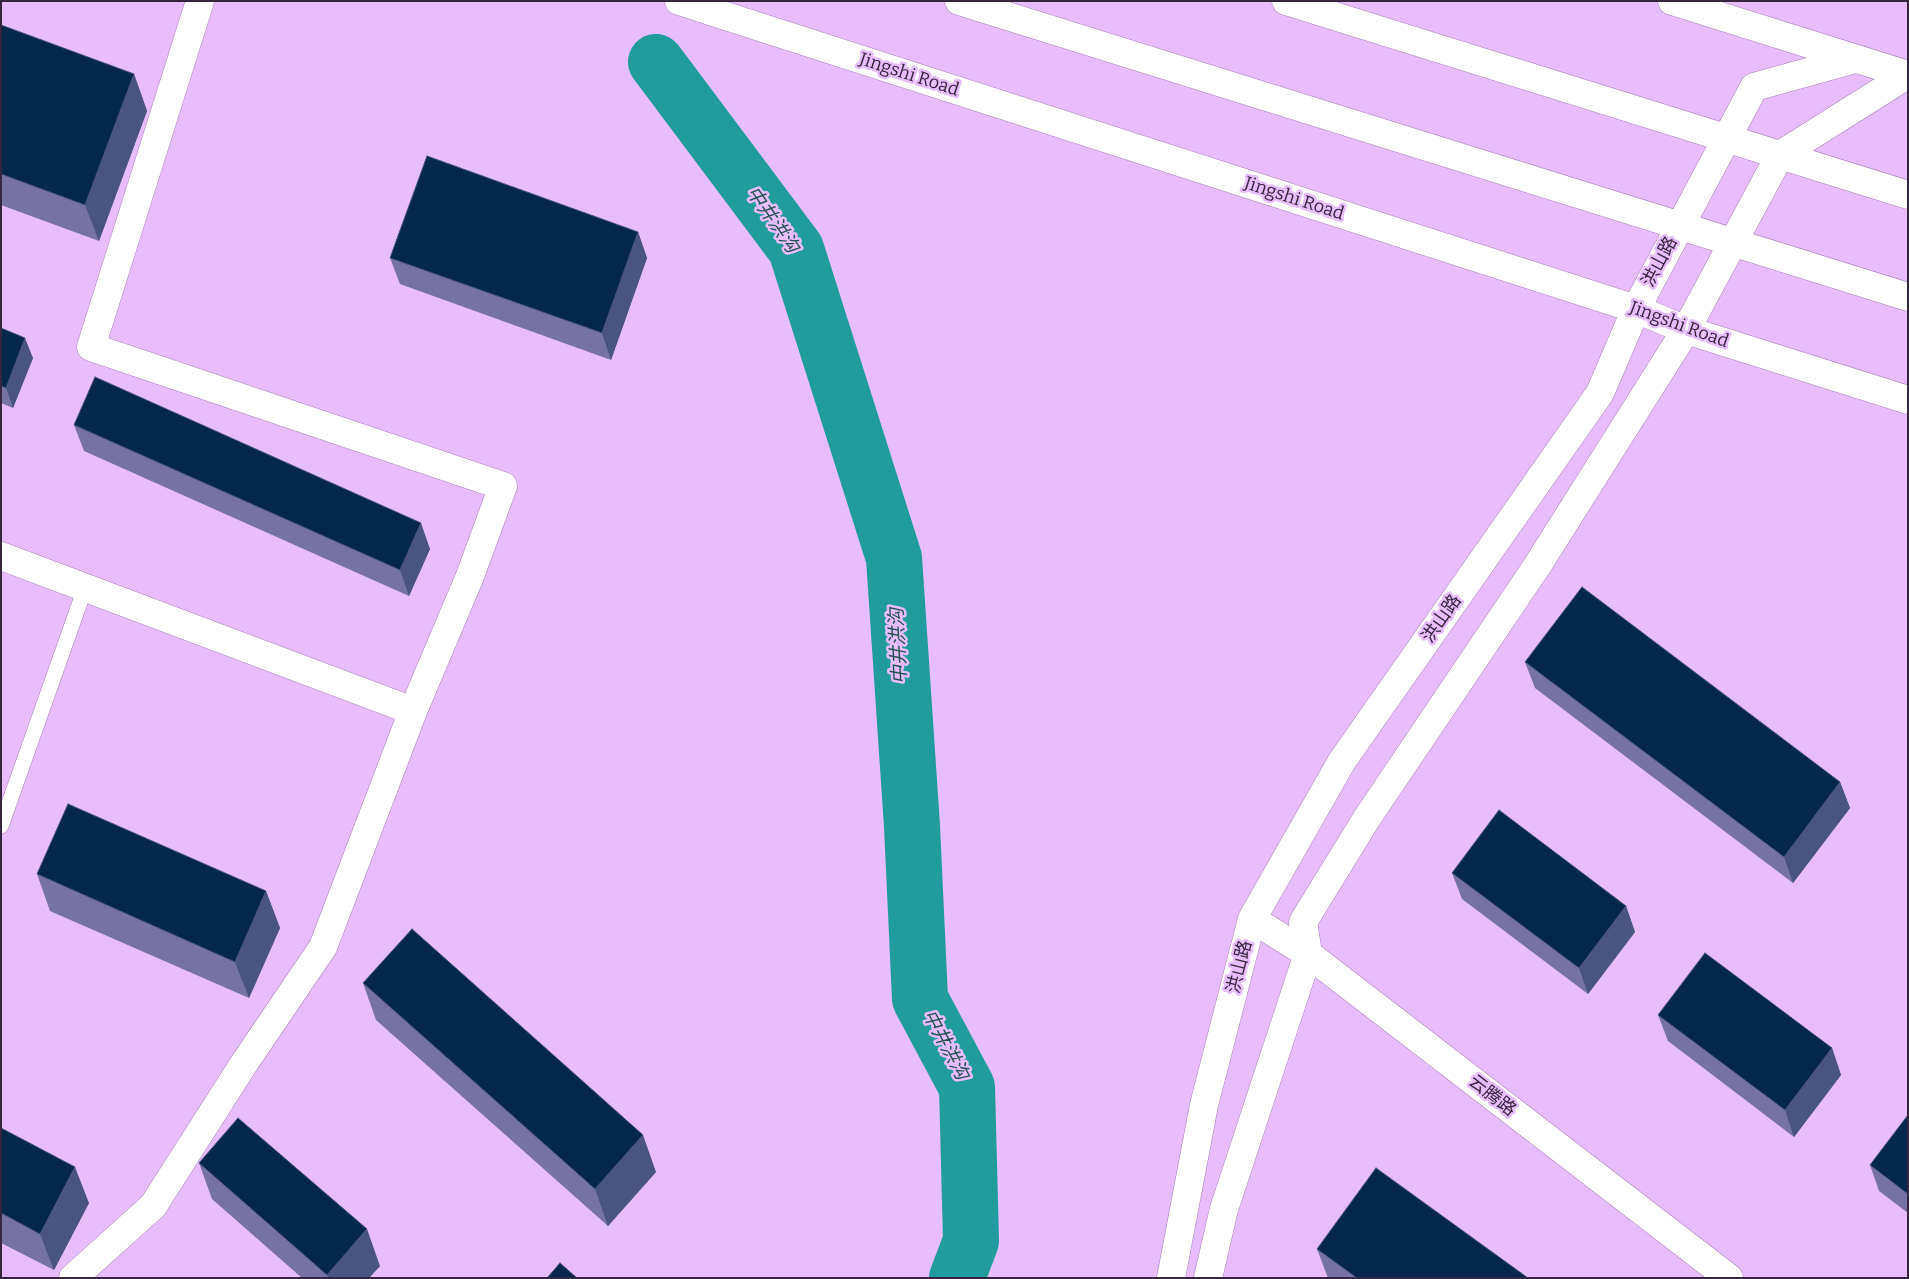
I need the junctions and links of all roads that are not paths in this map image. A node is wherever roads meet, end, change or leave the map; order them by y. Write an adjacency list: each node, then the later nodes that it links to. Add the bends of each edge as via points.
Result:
1 (200, 1): 19 (main road, via 91,347 504,486)
2 (679, 1): 14 (main road, Jingshi Road)
3 (959, 1): 11 (main road)
4 (1286, 1): 8 (main road)
5 (1672, 1): 6 (main road)
6 (1855, 59): 7 (main road); 8 (main road, 洪山路, via 1754,87)
7 (1907, 74): 9 (main road)
8 (1726, 138): 9 (main road); 11 (main road, 洪山路)
9 (1780, 155): 10 (main road); 12 (main road)
10 (1908, 195)
11 (1679, 226): 12 (main road); 14 (main road, 洪山路)
12 (1733, 243): 13 (main road); 15 (main road)
13 (1908, 297)
14 (1636, 309): 15 (main road, Jingshi Road); 21 (main road, 洪山路, via 1600,393 1342,761)
15 (1686, 330): 16 (main road, Jingshi Road); 22 (main road, via 1537,566 1367,818 1303,922)
16 (1908, 400)
17 (1, 556): 18 (main road)
18 (85, 588): 19 (main road); 20 (lane)
19 (414, 711): 23 (main road, via 323,947 153,1206)
20 (1, 826)
21 (1252, 919): 22 (main road, 云腾路); 24 (main road, 洪山路, via 1204,1105)
22 (1308, 954): 25 (main road, via 1224,1209); 26 (main road, 云腾路)
23 (73, 1278)
24 (1171, 1278)
25 (1208, 1278)
26 (1729, 1278)

